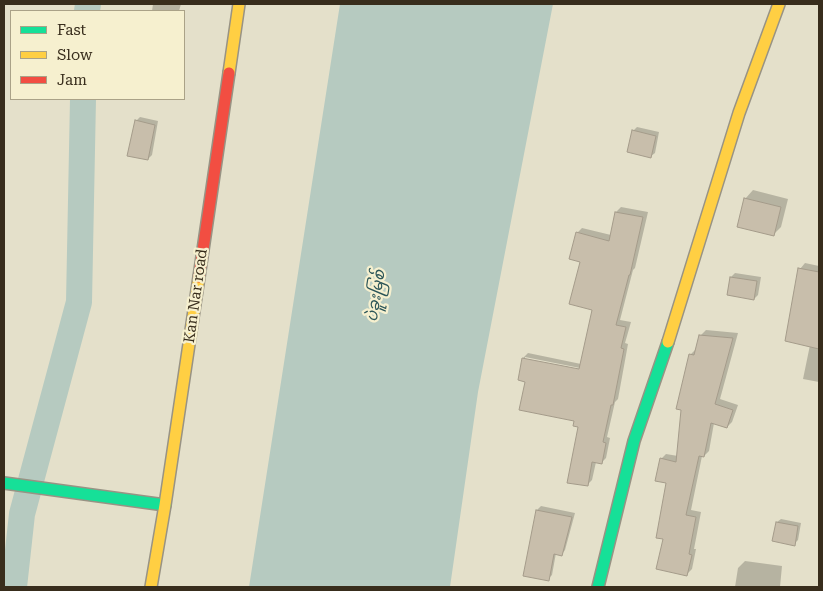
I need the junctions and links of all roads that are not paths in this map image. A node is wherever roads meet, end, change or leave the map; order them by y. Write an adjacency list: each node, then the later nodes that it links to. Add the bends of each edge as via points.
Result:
1 (239, 4): 4 (street, Kan Nar road)
2 (779, 4): 6 (street, via 739,113 634,441)
3 (4, 483): 4 (street)
4 (165, 505): 5 (street, Kan Nar road)
5 (151, 587)
6 (598, 587)

